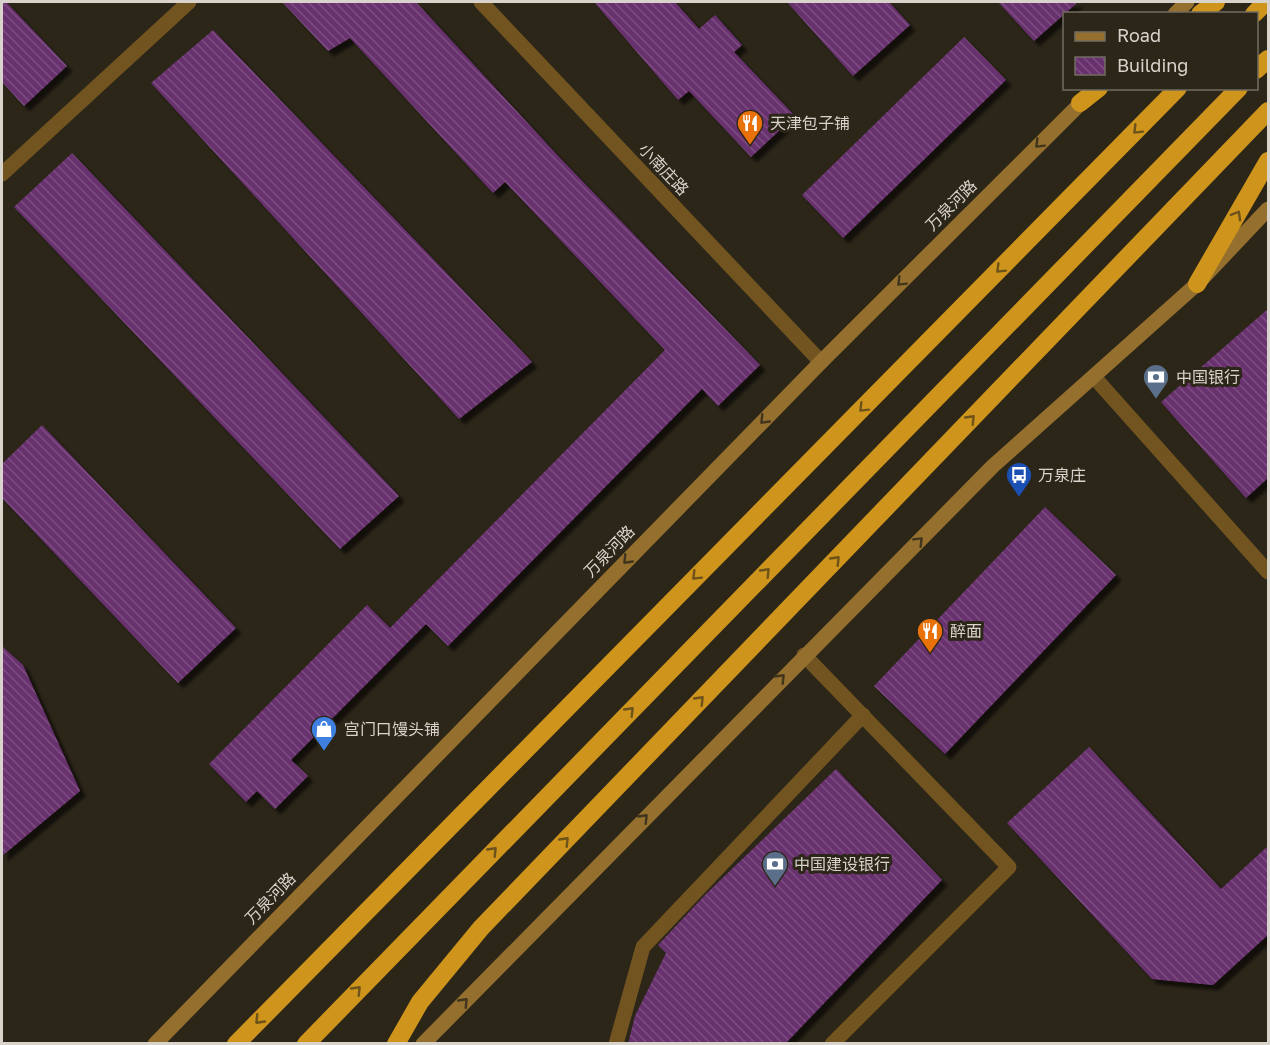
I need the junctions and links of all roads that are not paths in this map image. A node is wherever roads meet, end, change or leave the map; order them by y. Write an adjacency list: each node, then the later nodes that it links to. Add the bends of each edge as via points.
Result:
1 (189, 2): 11 (street)
2 (481, 2): 14 (street, 小南庄路)
3 (1216, 2): 4 (highway)
4 (1186, 7)
5 (1095, 90): 8 (highway)
6 (1176, 90): 21 (highway, one-way to 21)
7 (1237, 90): 19 (highway, one-way to 7)
8 (1080, 103): 14 (street, 万泉河路, one-way to 14)
9 (1269, 111): 22 (highway, one-way to 9, via 420,1002 481,928)
10 (1269, 160): 13 (highway, one-way to 10)
11 (2, 174)
12 (1269, 209): 13 (street)
13 (1197, 284): 15 (street)
14 (821, 362): 20 (street, 万泉河路, one-way to 20)
15 (1094, 377): 16 (street); 17 (street, one-way to 15, via 993,466)
16 (1269, 572)
17 (804, 655): 18 (street); 23 (street, one-way to 17)
18 (863, 716): 24 (street, via 643,947); 25 (street, via 1009,867)
19 (311, 1038)
20 (155, 1044)
21 (236, 1044)
22 (396, 1044)
23 (423, 1044)
24 (616, 1044)
25 (832, 1044)

